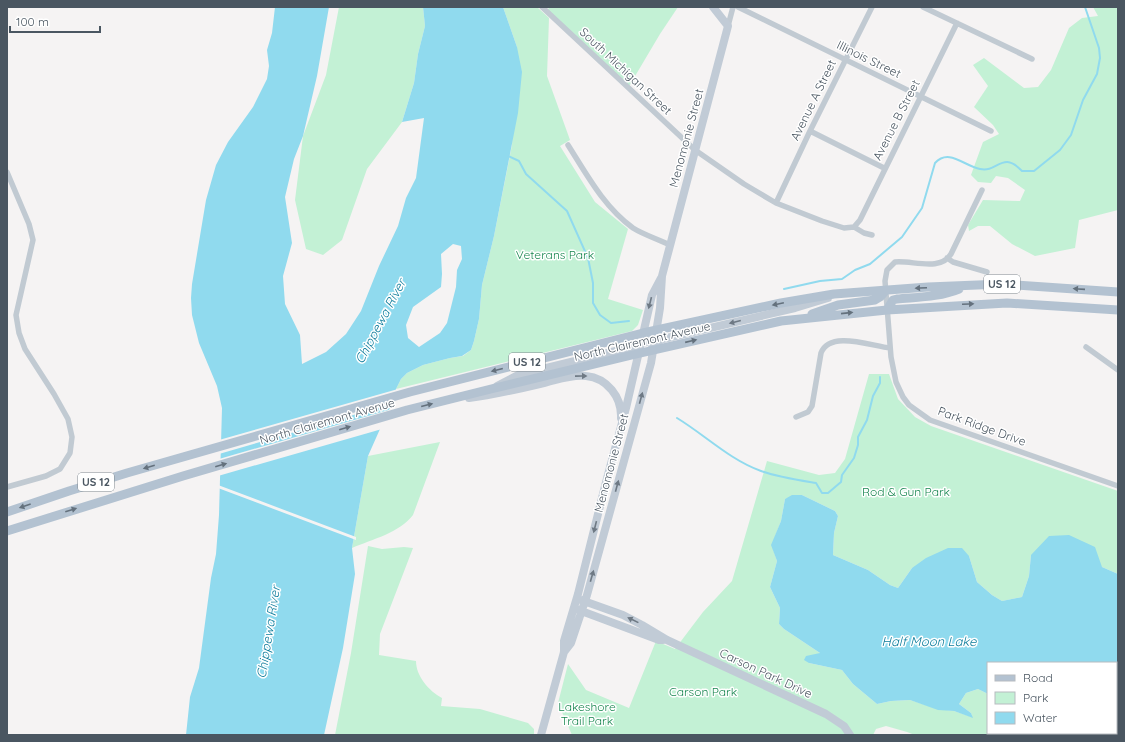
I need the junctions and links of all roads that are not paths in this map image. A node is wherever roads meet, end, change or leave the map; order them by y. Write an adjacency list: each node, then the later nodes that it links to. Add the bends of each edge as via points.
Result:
1 (713, 7): 8 (main road)
2 (732, 7): 8 (street, Menomonie Street)
3 (738, 7): 10 (street, Illinois Street)
4 (872, 7): 10 (street, Avenue A Street)
5 (923, 7): 7 (street)
6 (546, 8): 15 (street, South Michigan Street)
7 (957, 23): 9 (street); 11 (street, Avenue B Street)
8 (728, 26): 15 (main road, Menomonie Street)
9 (1032, 59)
10 (845, 60): 11 (street, Illinois Street); 12 (street, Avenue A Street)
11 (921, 97): 13 (street, Illinois Street); 16 (street, Avenue B Street)
12 (810, 131): 16 (street); 19 (street, Avenue A Street)
13 (990, 131)
14 (568, 145): 22 (street, via 609,206 634,228)
15 (695, 150): 19 (street, South Michigan Street); 22 (main road, Menomonie Street)
16 (884, 168): 20 (street, Avenue B Street, via 860,220)
17 (7, 172): 44 (street, via 33,240 16,315 19,333 25,349 68,419 72,437 70,453 60,469 46,476)
18 (982, 190): 23 (street)
19 (776, 204): 20 (street, South Michigan Street, via 844,228)
20 (854, 227): 21 (street, South Michigan Street)
21 (872, 235)
22 (670, 245): 25 (main road, Menomonie Street)
23 (947, 258): 24 (street); 27 (street, Park Ridge Drive, via 935,263 895,262 886,274)
24 (987, 272)
25 (662, 276): 33 (main road, Menomonie Street); 34 (main road, Menomonie Street, one-way to 34, via 652,295)
26 (966, 286): 27 (main road, North Clairemont Avenue / US 12, one-way to 27); 28 (main road, North Clairemont Avenue / US 12, one-way to 26, via 1002,284); 30 (main road, via 950,293 893,300)
27 (886, 290): 29 (main road, North Clairemont Avenue / US 12); 30 (street, Park Ridge Drive); 32 (main road, via 875,300 838,305)
28 (1118, 292)
29 (840, 293): 33 (main road, North Clairemont Avenue / US 12, one-way to 33); 35 (main road, one-way to 35, via 808,305 669,338)
30 (887, 310): 31 (main road, North Clairemont Avenue / US 12, one-way to 31, via 1007,303); 32 (main road, North Clairemont Avenue / US 12, one-way to 30); 38 (street, Park Ridge Drive)
31 (1118, 310)
32 (798, 319): 35 (main road, North Clairemont Avenue / US 12, one-way to 32)
33 (657, 330): 34 (main road, North Clairemont Avenue / US 12); 35 (main road, Menomonie Street); 37 (main road)
34 (643, 333): 37 (main road, Menomonie Street); 45 (main road, North Clairemont Avenue / US 12, one-way to 45, via 410,392 69,491)
35 (654, 347): 37 (main road, North Clairemont Avenue / US 12); 47 (main road, Menomonie Street, one-way to 35)
36 (1086, 347): 39 (street)
37 (640, 348): 40 (main road, North Clairemont Avenue / US 12); 42 (main road, Menomonie Street)
38 (890, 348): 41 (street, via 838,340 825,346 821,353 812,406 808,412); 43 (street, Park Ridge Drive, via 893,371 899,389 909,405 924,416 945,426)
39 (1118, 370)
40 (446, 401): 42 (main road, one-way to 42, via 489,395 568,377 587,376 600,380 613,391 619,403); 46 (main road, North Clairemont Avenue / US 12, one-way to 40, via 183,476)
41 (796, 417)
42 (621, 424): 47 (main road, Menomonie Street, one-way to 47)
43 (1118, 486)
44 (7, 487)
45 (7, 512)
46 (7, 531)
47 (581, 600): 48 (main road, Menomonie Street); 49 (main road, Carson Park Drive, one-way to 47, via 630,619)
48 (577, 610): 49 (main road, Carson Park Drive, via 659,640); 50 (main road, Menomonie Street, via 564,641 564,652)
49 (667, 640): 51 (main road, Carson Park Drive, via 826,714 844,726)
50 (542, 735)
51 (850, 735)

